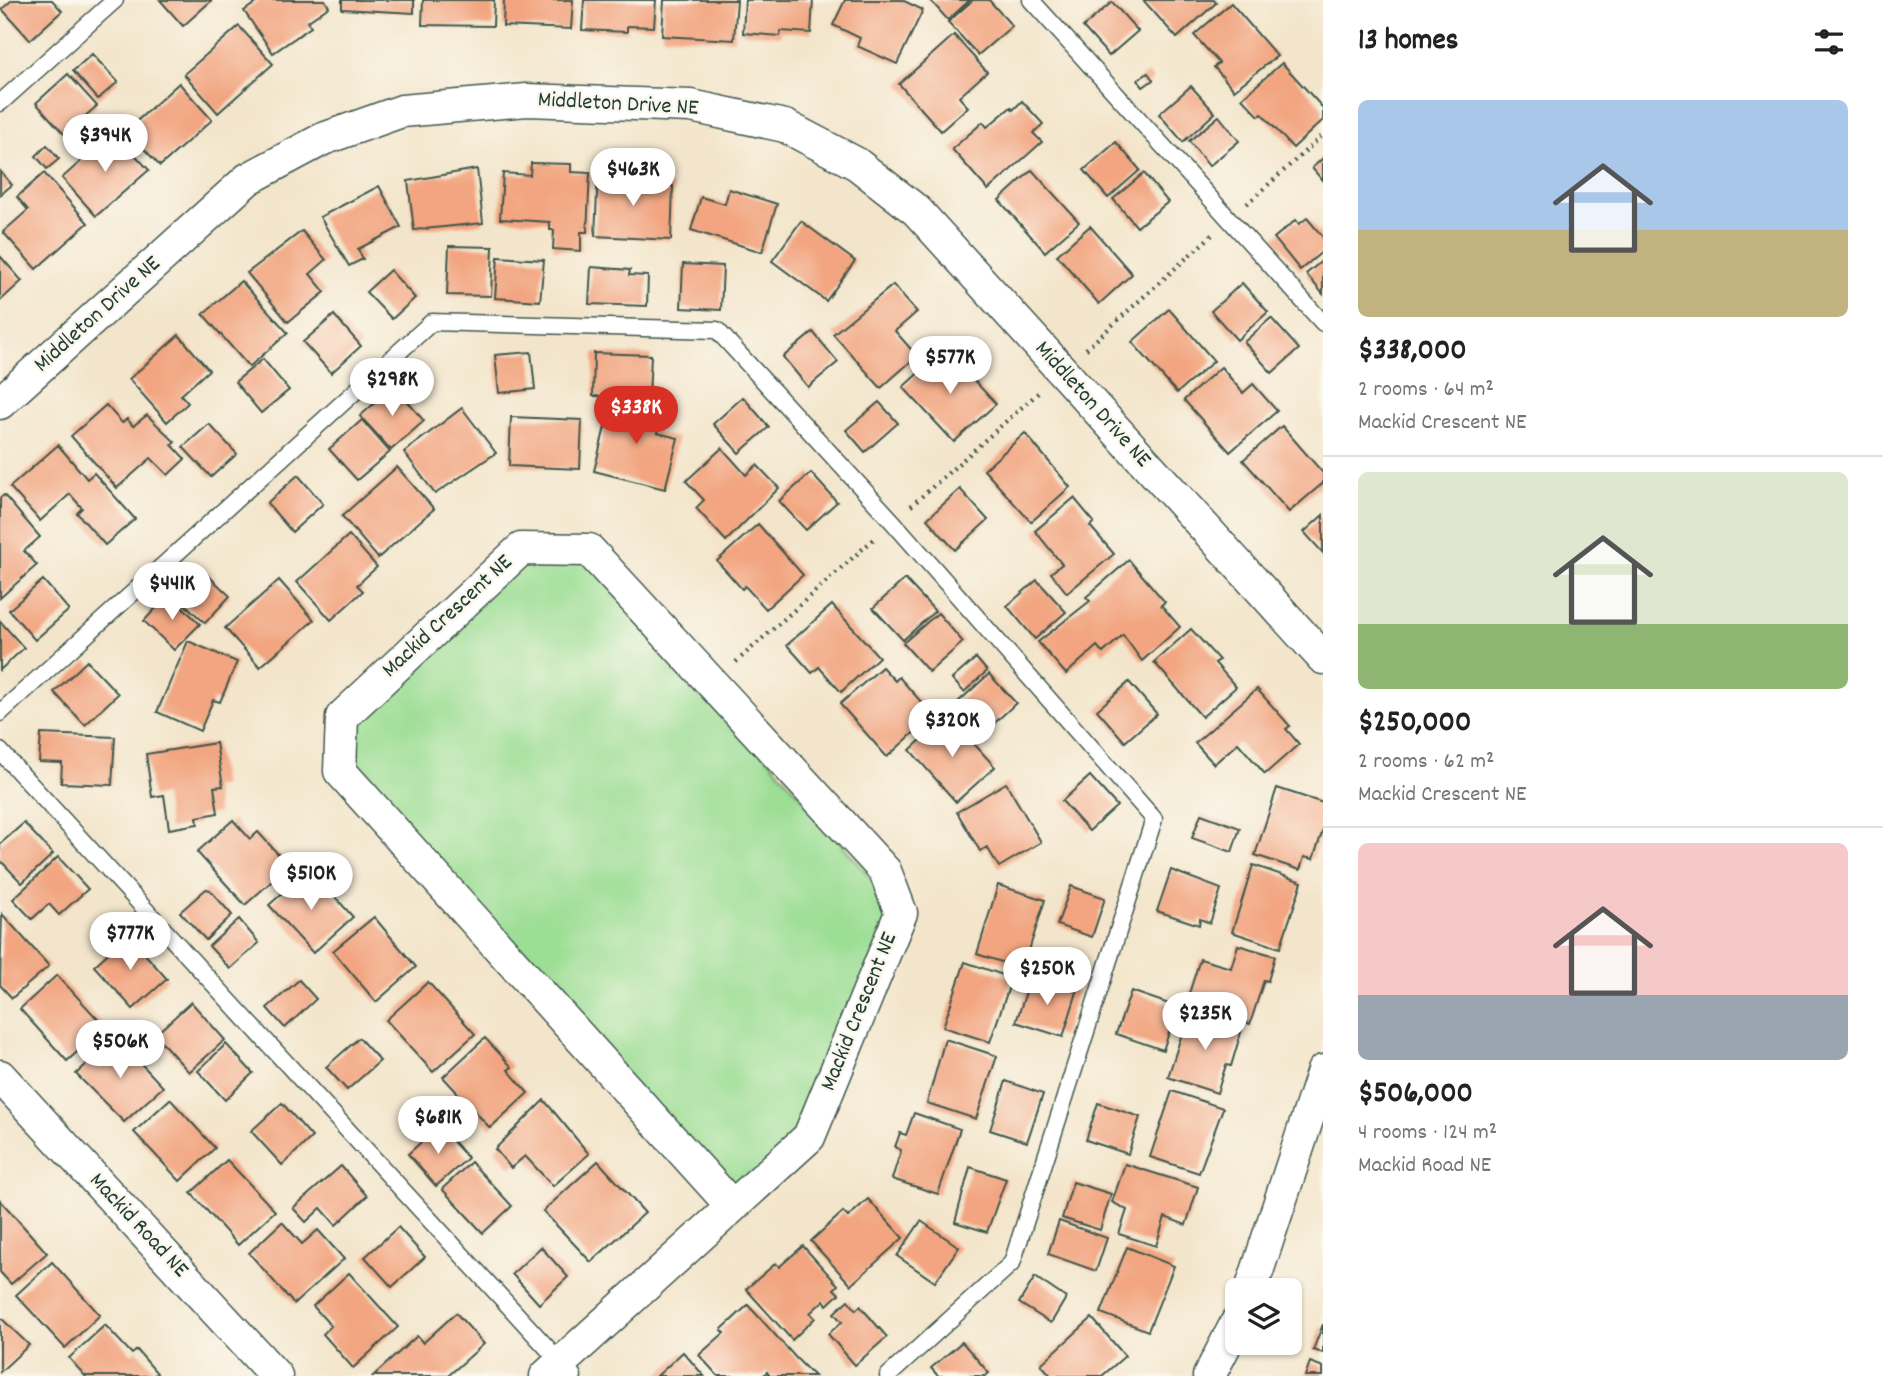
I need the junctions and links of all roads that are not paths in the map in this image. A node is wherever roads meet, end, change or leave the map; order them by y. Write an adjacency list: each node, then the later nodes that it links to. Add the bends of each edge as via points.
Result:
1 (115, 0): 3 (lane)
2 (1031, 0): 4 (lane)
3 (0, 103)
4 (1323, 323)
5 (0, 403): 6 (street, Middleton Drive NE, via 248,179 323,139 401,111 527,100 691,106 785,126 857,164 917,211)
6 (1323, 659)
7 (0, 713): 16 (lane, via 432,323 717,330 1154,819 1012,1264)
8 (0, 751): 14 (lane)
9 (1323, 1071): 12 (street)
10 (0, 1076): 15 (street, Mackid Road NE)
11 (732, 1206): 11 (street, Mackid Crescent NE, via 809,1137 901,913 885,871 589,550 521,549 342,717 340,771); 14 (street, Mackid Crescent NE)
12 (1255, 1278)
13 (1225, 1345): 17 (street)
14 (560, 1372)
15 (276, 1376)
16 (888, 1376)
17 (1209, 1376)

